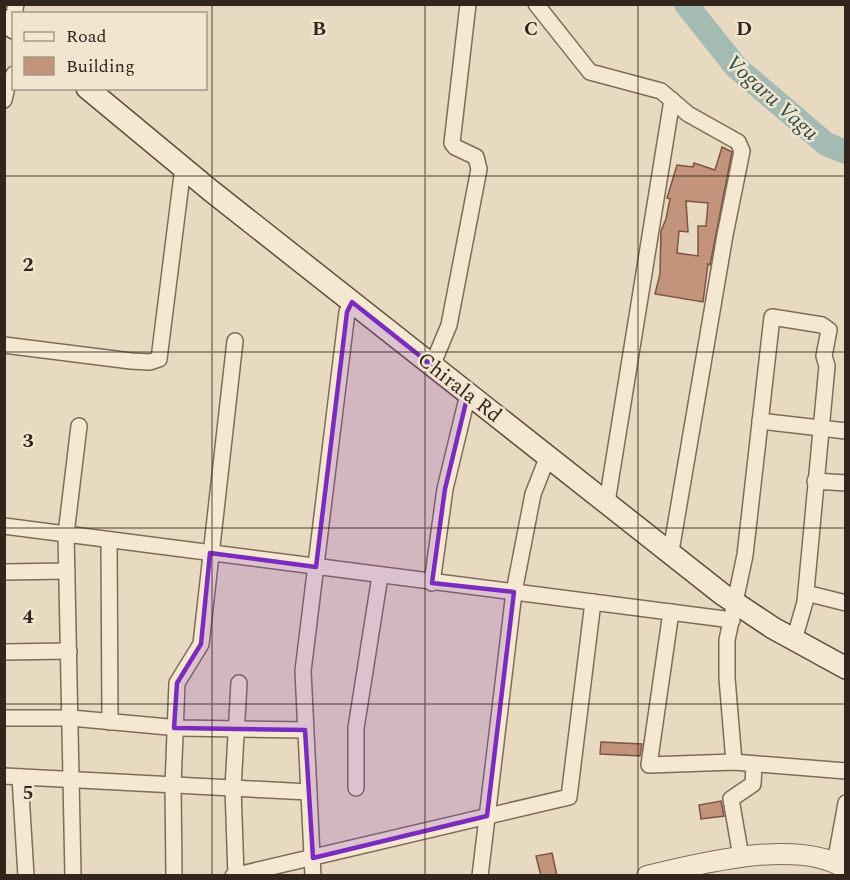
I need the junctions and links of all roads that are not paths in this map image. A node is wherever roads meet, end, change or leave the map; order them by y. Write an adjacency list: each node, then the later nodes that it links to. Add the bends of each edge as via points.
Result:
1 (468, 4): 11 (street, via 452,143 476,157 479,169 449,325)
2 (536, 4): 6 (street, via 590,72 657,90)
3 (12, 78): 5 (street)
4 (89, 90): 7 (main road, Chirala Rd)
5 (4, 100)
6 (672, 100): 20 (street); 24 (street, via 688,114 738,142 742,151)
7 (183, 167): 8 (main road, Chirala Rd); 10 (street, via 159,359 131,361)
8 (352, 302): 11 (main road, Chirala Rd); 26 (street, via 346,312)
9 (235, 341): 25 (street)
10 (4, 345)
11 (432, 366): 12 (main road, Chirala Rd)
12 (468, 394): 17 (main road, Chirala Rd); 30 (street, via 445,489)
13 (760, 421): 15 (street); 15 (street, via 772,317 822,325 829,330); 36 (street, via 745,555)
14 (79, 426): 22 (street)
15 (819, 428): 16 (street); 18 (street)
16 (846, 431)
17 (548, 456): 20 (main road, Chirala Rd); 31 (street, via 533,494)
18 (815, 481): 19 (street); 32 (street)
19 (846, 483)
20 (607, 502): 24 (main road, Chirala Rd)
21 (4, 526): 22 (street)
22 (66, 534): 23 (street); 27 (street)
23 (109, 540): 25 (street); 44 (street)
24 (670, 551): 36 (main road, Chirala Rd)
25 (210, 553): 26 (street); 45 (street, via 201,644 177,683)
26 (316, 567): 29 (street); 47 (street, via 303,671)
27 (67, 571): 28 (street); 38 (street)
28 (4, 572)
29 (380, 576): 30 (street); 55 (street, via 356,728)
30 (432, 583): 31 (street)
31 (514, 592): 33 (street); 58 (street)
32 (806, 593): 34 (street); 37 (street)
33 (593, 602): 35 (street); 58 (street, via 569,797)
34 (846, 603)
35 (671, 612): 36 (street); 48 (street, via 650,765)
36 (734, 612): 37 (main road, Chirala Rd); 48 (street, via 727,640)
37 (794, 640): 40 (main road, Chirala Rd)
38 (69, 651): 39 (street); 43 (street)
39 (4, 652)
40 (846, 668)
41 (239, 683): 46 (street)
42 (4, 718): 43 (street)
43 (70, 718): 44 (street); 52 (street)
44 (110, 722): 45 (street)
45 (174, 728): 46 (street); 53 (street)
46 (236, 729): 47 (street); 54 (street)
47 (305, 730): 56 (street)
48 (734, 762): 49 (street)
49 (754, 764): 50 (street); 59 (street, via 753,784 731,799)
50 (846, 771)
51 (12, 776): 52 (street); 64 (street)
52 (72, 778): 53 (street); 65 (street)
53 (172, 785): 54 (street); 66 (street)
54 (233, 788): 56 (street); 63 (street)
55 (356, 788)
56 (309, 792): 60 (street)
57 (846, 803): 61 (street)
58 (487, 816): 60 (street); 68 (street)
59 (741, 857): 61 (street, via 798,855); 62 (street)
60 (313, 858): 63 (street); 67 (street)
61 (840, 866)
62 (658, 874)
63 (235, 875)
64 (26, 876)
65 (73, 876)
66 (174, 876)
67 (313, 876)
68 (480, 876)

